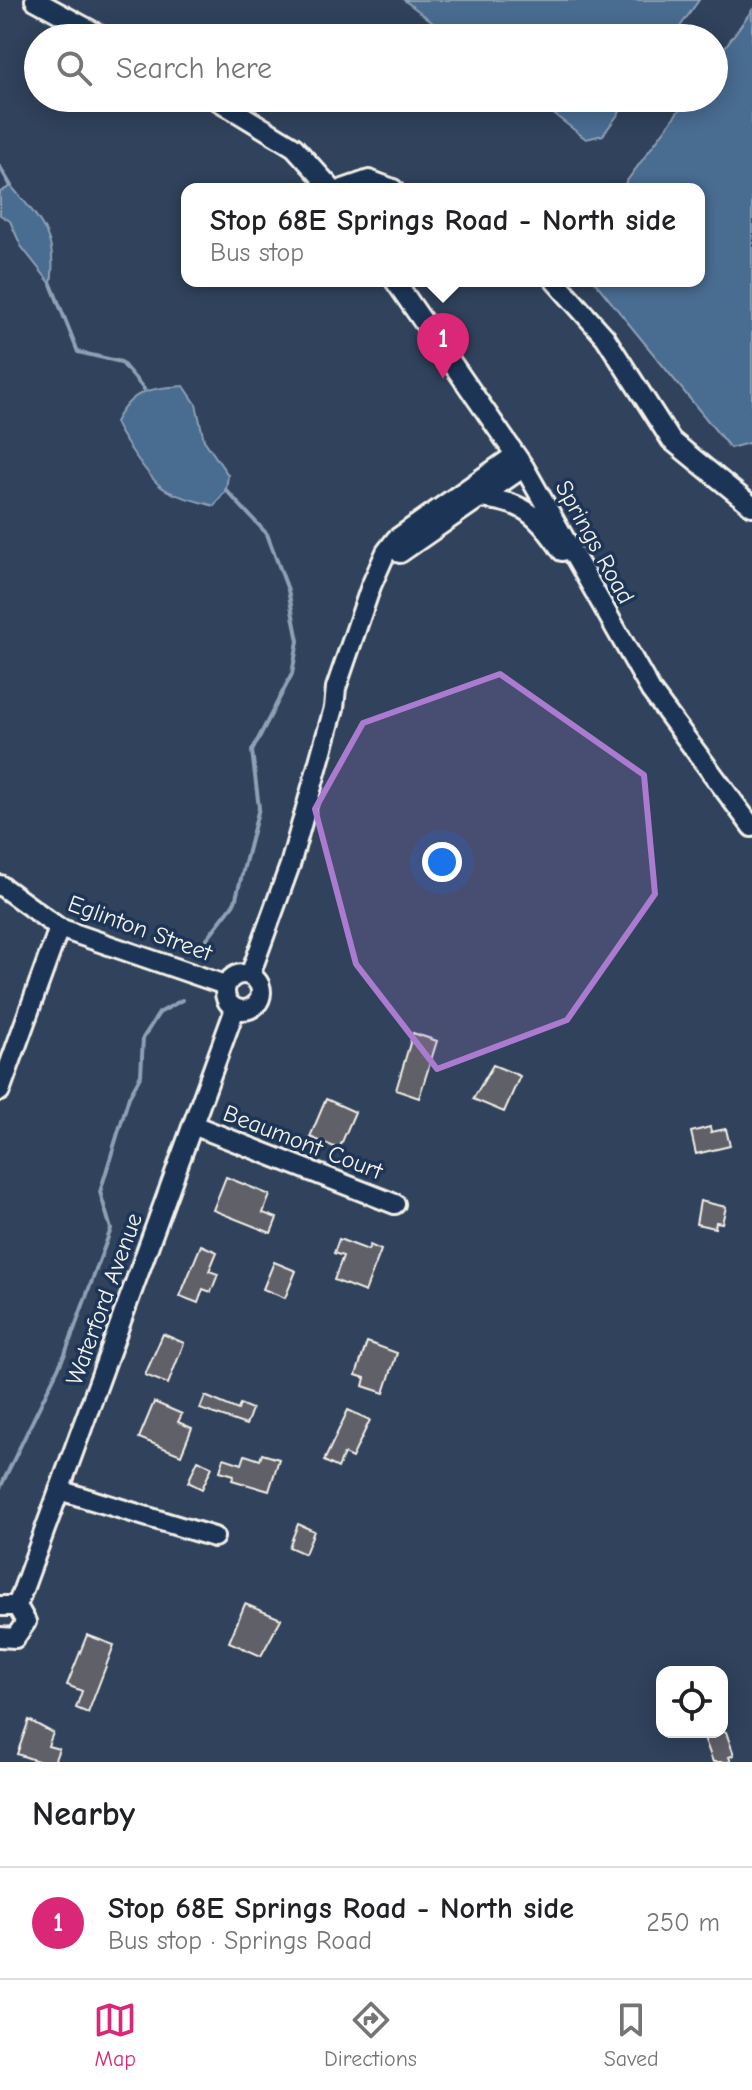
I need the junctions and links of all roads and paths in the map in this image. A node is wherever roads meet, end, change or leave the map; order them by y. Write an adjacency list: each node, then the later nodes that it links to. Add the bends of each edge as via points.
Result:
1 (35, 0): 2 (street)
2 (79, 24)
3 (237, 112): 4 (street, via 294,147)
4 (327, 183)
5 (399, 287): 7 (street, Springs Road)
6 (560, 287): 9 (street, via 605,337 671,440)
7 (520, 461): 8 (street); 10 (street, via 396,539 386,552 336,688); 11 (street, Springs Road)
8 (478, 498): 10 (street, via 394,559 347,691); 11 (street, via 512,502 546,528 653,707)
9 (752, 506)
10 (334, 708): 15 (street, via 290,865)
11 (673, 723): 12 (street, Springs Road)
12 (752, 827)
13 (0, 885): 14 (street, Eglinton Street)
14 (59, 928): 16 (street, Eglinton Street); 18 (street)
15 (250, 975): 16 (street, via 236,975); 17 (street, via 260,986 259,1000 249,1009)
16 (225, 985): 17 (street, via 226,999)
17 (235, 1009): 19 (street, Waterford Avenue)
18 (0, 1091)
19 (193, 1125): 20 (street, Beaumont Court); 21 (street, Waterford Avenue)
20 (395, 1204)
21 (59, 1490): 22 (street); 23 (street, Waterford Avenue)
22 (214, 1537)
23 (8, 1606): 24 (street, Waterford Avenue, via 25,1616 24,1629 15,1638)
24 (1, 1640)

